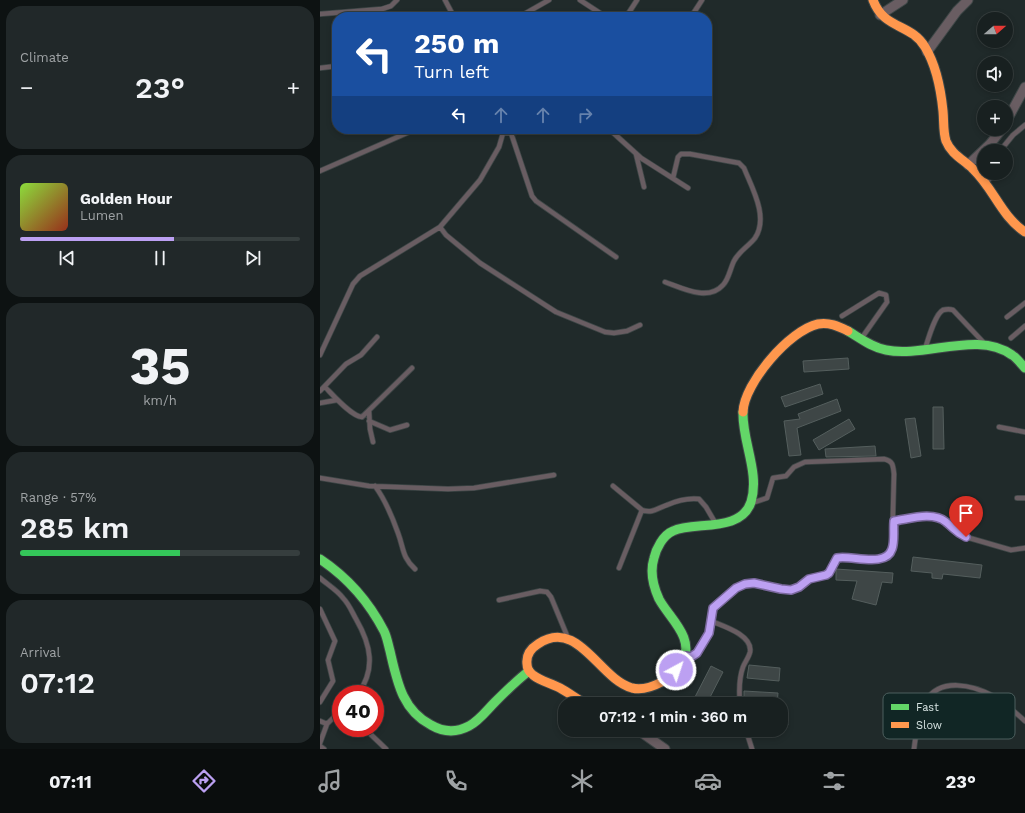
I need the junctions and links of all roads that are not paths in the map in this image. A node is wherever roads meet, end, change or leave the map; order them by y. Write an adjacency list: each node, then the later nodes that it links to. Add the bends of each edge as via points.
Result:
1 (397, 0): 11 (lane, via 391,6 382,9)
2 (445, 0): 12 (lane)
3 (549, 0): 13 (lane)
4 (580, 0): 14 (lane)
5 (631, 0): 10 (lane)
6 (702, 0): 16 (lane)
7 (873, 0): 19 (street)
8 (903, 0): 19 (street)
9 (968, 0): 20 (street)
10 (636, 2): 15 (lane)
11 (345, 12)
12 (451, 12)
13 (529, 12)
14 (598, 12)
15 (629, 12)
16 (694, 12)
17 (332, 13): 18 (lane)
18 (320, 14)
19 (880, 16): 20 (street, via 888,23 917,37)
20 (927, 52): 33 (street, via 941,99 947,144)
21 (332, 67): 22 (lane)
22 (320, 68)
23 (1025, 87): 24 (street)
24 (1013, 109)
25 (1025, 125): 31 (lane)
26 (404, 134): 34 (lane)
27 (502, 134): 40 (lane, via 499,147 480,180)
28 (511, 134): 42 (lane, via 532,196 536,201)
29 (614, 134): 32 (lane)
30 (996, 136): 33 (street)
31 (1005, 144)
32 (636, 154): 35 (lane); 38 (lane)
33 (968, 165): 37 (street)
34 (320, 170)
35 (673, 178): 39 (lane); 43 (lane, via 681,154 739,163 744,168 761,215 756,236 737,256 727,280 718,290 695,292)
36 (988, 180): 37 (lane)
37 (985, 183): 41 (street, via 1006,216)
38 (644, 187)
39 (688, 188)
40 (440, 227): 47 (lane, via 480,263 556,312 605,332 627,331); 54 (lane, via 360,276 353,284)
41 (1023, 230)
42 (616, 257)
43 (665, 282)
44 (1025, 304): 46 (lane)
45 (842, 316): 51 (lane, via 879,293 886,294 887,302)
46 (1007, 317)
47 (640, 325)
48 (1025, 326): 50 (lane)
49 (377, 337): 57 (lane, via 361,355 346,364)
50 (1011, 338)
51 (861, 339): 53 (street, via 884,350); 73 (street, via 829,323 819,324 809,327 791,339 764,366 743,407 742,427 754,492)
52 (986, 345): 53 (street); 53 (lane, via 953,310 947,309 942,310 937,316); 56 (street, via 996,346 1012,355)
53 (924, 350)
54 (320, 355)
55 (412, 368): 61 (lane)
56 (1025, 368)
57 (325, 387): 58 (lane); 59 (lane)
58 (320, 391)
59 (337, 400): 60 (lane); 61 (lane, via 358,417)
60 (320, 403)
61 (369, 411): 62 (lane)
62 (369, 421): 63 (lane, via 390,430); 66 (lane)
63 (407, 425)
64 (999, 427): 65 (lane)
65 (1025, 432)
66 (373, 442)
67 (554, 475): 69 (lane, via 474,488)
68 (320, 478): 69 (lane)
69 (375, 486): 80 (lane, via 386,502 406,560)
70 (613, 486): 74 (lane)
71 (1017, 498): 72 (lane)
72 (1025, 498)
73 (752, 503): 75 (lane, via 767,498 773,478 786,476 794,467 805,462 884,459 893,465); 76 (street, via 738,518 731,522)
74 (642, 510): 76 (lane, via 653,512 676,502 699,499 703,501); 79 (lane)
75 (894, 521): 77 (lane, via 923,517 939,518 958,534 966,537 1011,550); 84 (lane, via 892,549 888,556 882,559 837,558 829,573 809,579 791,590 754,583 745,584 736,588 713,608)
76 (716, 524): 86 (street, via 672,531 656,547 652,561 659,599 677,623 683,637)
77 (1025, 548)
78 (320, 559): 87 (street, via 350,582 373,613 385,633 401,696 425,723 441,730 456,731 474,723)
79 (619, 568)
80 (415, 569)
81 (320, 578): 88 (lane, via 344,599 362,630 370,663 368,676)
82 (499, 600): 85 (lane, via 540,591 547,592)
83 (320, 609): 93 (lane, via 335,641 328,660 333,680)
84 (711, 621): 86 (lane, via 709,633 697,653 691,657); 92 (lane, via 734,630 750,648 743,667)
85 (568, 638): 86 (street, via 583,647 628,687 644,688 667,677); 87 (street, via 554,637 529,650)
86 (686, 656)
87 (529, 671): 91 (street, via 538,680 559,687)
88 (363, 685)
89 (933, 693): 90 (lane, via 941,687 952,685)
90 (985, 693)
91 (575, 697)
92 (740, 697)
93 (320, 702)
94 (1015, 713): 96 (lane)
95 (332, 719): 98 (lane)
96 (1025, 720)
97 (320, 721): 98 (lane)
98 (327, 724): 103 (lane)
99 (373, 737): 106 (lane)
100 (648, 737): 107 (street)
101 (748, 737): 108 (lane)
102 (916, 739): 109 (lane)
103 (320, 742)
104 (320, 746): 105 (lane)
105 (324, 749)
106 (386, 749)
107 (665, 749)
108 (752, 749)
109 (914, 749)

